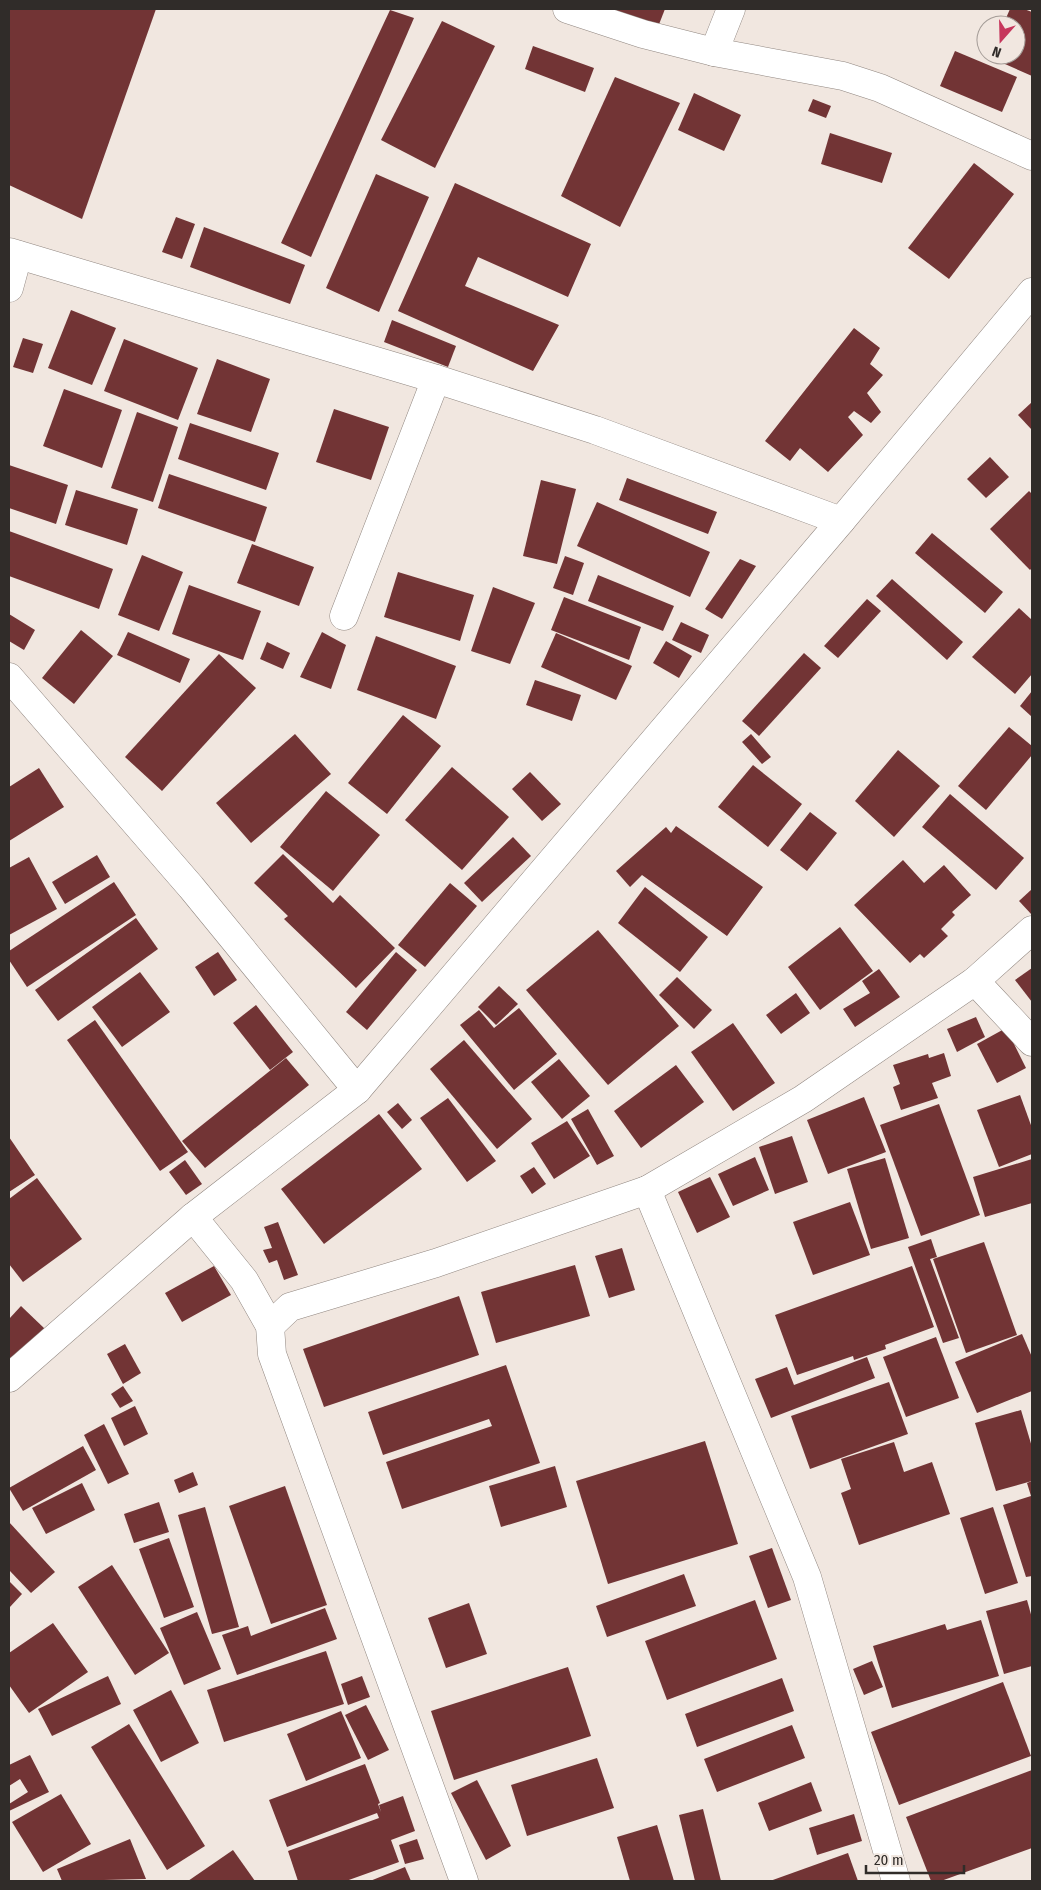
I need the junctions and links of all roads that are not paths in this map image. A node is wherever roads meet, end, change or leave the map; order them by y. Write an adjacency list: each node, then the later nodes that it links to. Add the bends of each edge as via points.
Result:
1 (567, 9): 3 (street, via 643,34)
2 (731, 9): 3 (street)
3 (714, 52): 4 (street, via 843,76 880,88)
4 (1032, 156)
5 (13, 254): 6 (street); 8 (street)
6 (9, 288)
7 (1032, 292): 9 (street)
8 (436, 379): 9 (street, via 595,430); 10 (street)
9 (842, 521): 15 (street)
10 (344, 616)
11 (9, 677): 15 (street, via 191,887)
12 (1032, 930): 13 (street)
13 (975, 981): 14 (street); 16 (street, via 803,1099)
14 (1032, 1042)
15 (357, 1090): 17 (street)
16 (647, 1190): 18 (street, via 436,1263 290,1307); 21 (street, via 807,1577)
17 (193, 1217): 18 (street, via 244,1280); 19 (street)
18 (270, 1326): 20 (street, via 272,1354)
19 (9, 1378)
20 (464, 1881)
21 (896, 1881)

